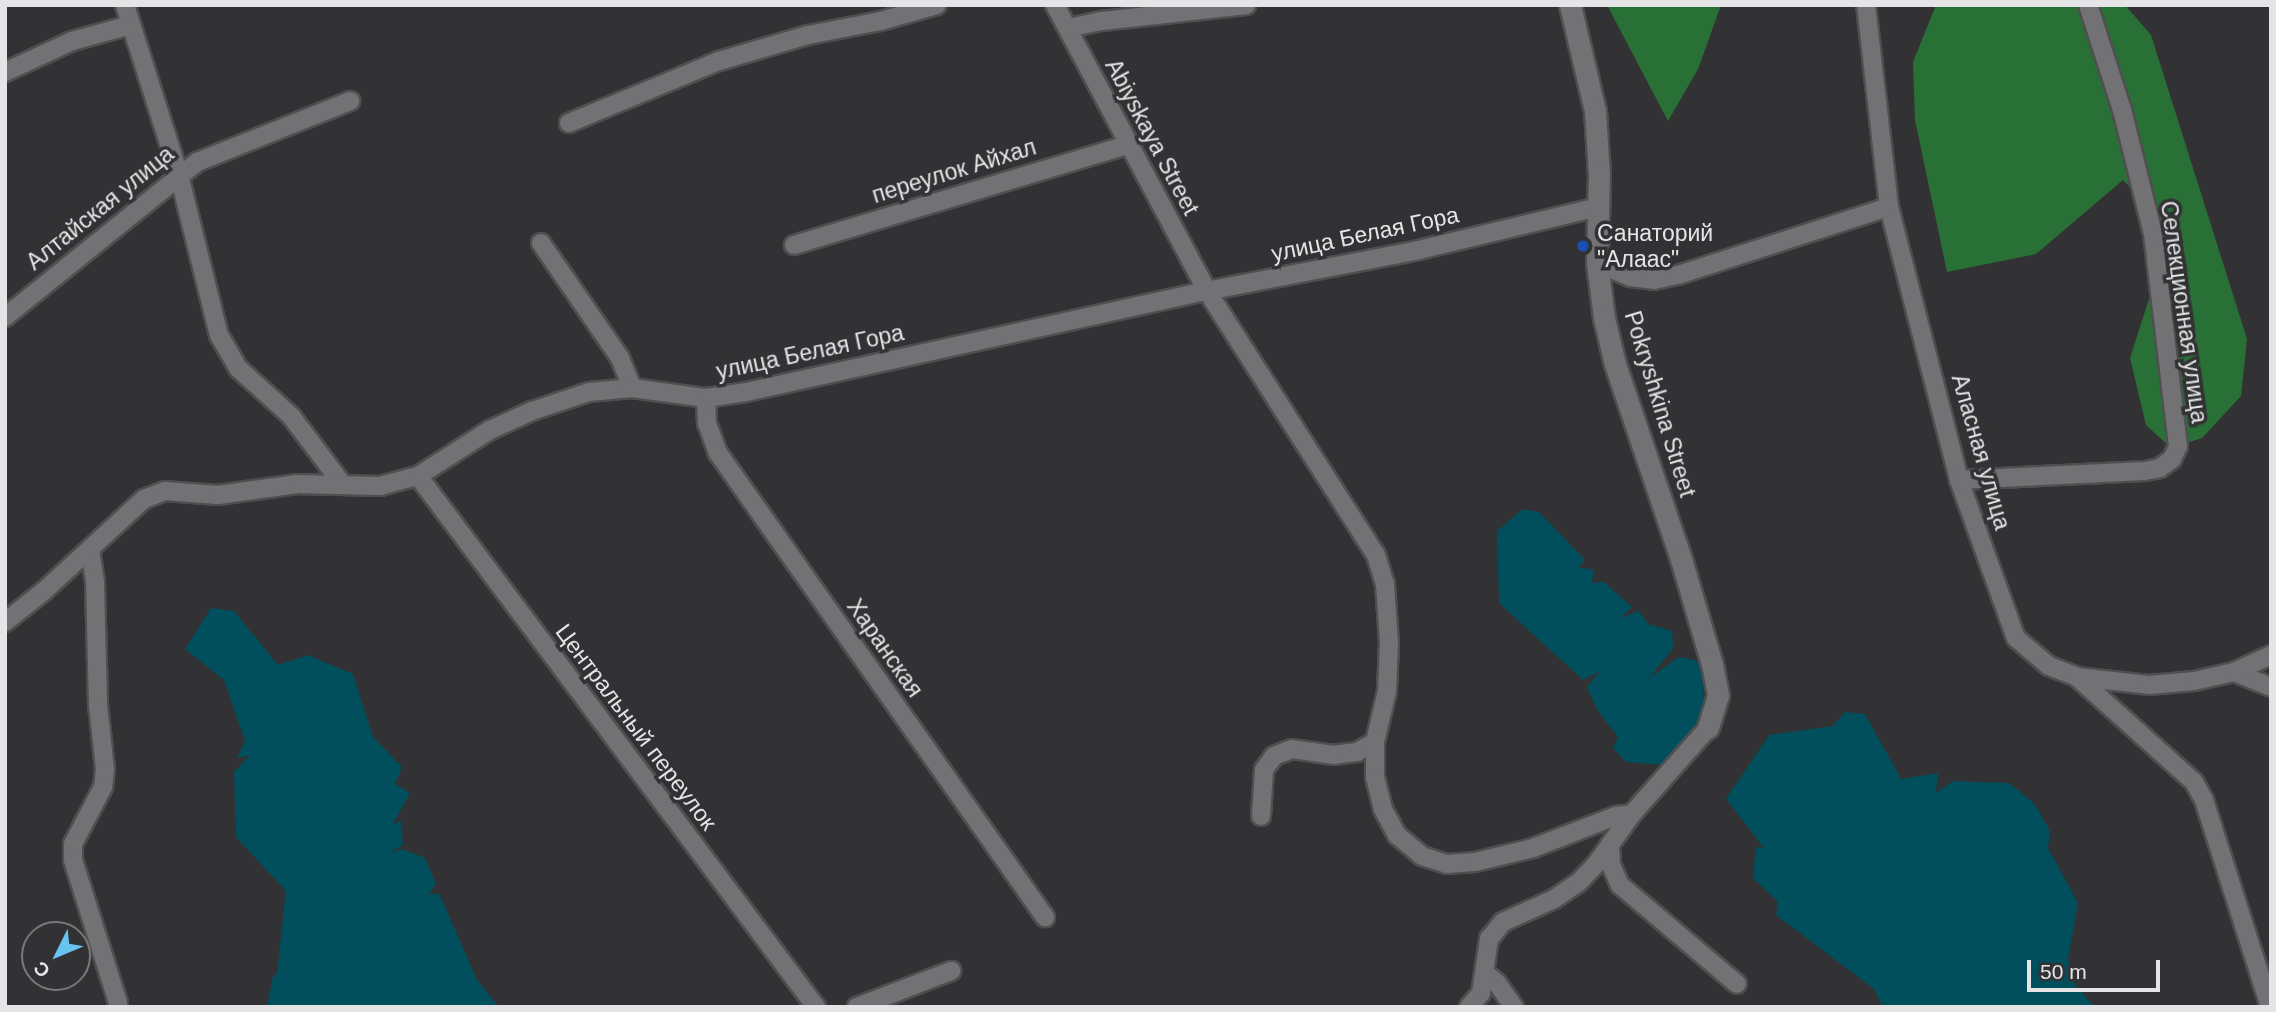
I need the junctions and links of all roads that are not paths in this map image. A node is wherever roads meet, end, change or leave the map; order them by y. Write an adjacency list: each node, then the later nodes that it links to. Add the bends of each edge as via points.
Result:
1 (125, 5): 8 (street)
2 (937, 5): 12 (street, via 719,61)
3 (1055, 5): 9 (street, Abiyskaya Street)
4 (1246, 5): 9 (street)
5 (1570, 5): 15 (street, Pokryshkina Street, via 1595,111)
6 (1866, 5): 16 (street, Аласная улица)
7 (2088, 5): 25 (street, Селекционная улица, via 2122,110 2153,234 2178,446 2172,459 2145,471)
8 (131, 25): 10 (street, via 72,41); 14 (street)
9 (1068, 28): 13 (street, Abiyskaya Street)
10 (5, 72)
11 (350, 101): 14 (street, Алтайская улица, via 197,162)
12 (569, 123)
13 (1127, 145): 18 (street, переулок Айхал); 20 (street, Abiyskaya Street)
14 (178, 175): 21 (street, Алтайская улица); 26 (street, via 219,335 239,369 291,416)
15 (1598, 207): 19 (street, Pokryshkina Street); 20 (street, улица Белая Гора, via 1419,250)
16 (1889, 207): 19 (street, via 1678,275 1630,277); 25 (street, Аласная улица)
17 (541, 243): 22 (street, via 620,358)
18 (794, 245)
19 (1597, 263): 33 (street, Pokryshkina Street, via 1615,364 1712,664 1718,695)
20 (1207, 291): 23 (street, улица Белая Гора); 34 (street, Abiyskaya Street, via 1376,555 1385,584 1390,643 1387,691)
21 (5, 317)
22 (632, 388): 23 (street, улица Белая Гора); 24 (street, улица Белая Гора, via 589,391 533,411 489,430)
23 (706, 398): 38 (street, Харанская, via 707,423 718,453)
24 (418, 476): 26 (street, улица Белая Гора, via 380,486); 43 (street, Центральный переулок)
25 (1959, 480): 31 (street, Аласная улица, via 2016,638 2049,666)
26 (343, 485): 27 (street, улица Белая Гора, via 297,484 218,495 165,491 144,499)
27 (90, 550): 28 (street, улица Белая Гора); 42 (street, via 105,769 103,787 73,844 73,860)
28 (5, 622)
29 (2271, 655): 30 (street)
30 (2234, 672): 31 (street, via 2149,685); 32 (street)
31 (2077, 677): 47 (street, via 2194,782 2204,800)
32 (2271, 688)
33 (1708, 729): 35 (street)
34 (1376, 743): 35 (street, Abiyskaya Street, via 1375,777 1383,809 1398,835 1422,856 1447,864 1533,848); 36 (street, via 1334,755 1292,749 1274,756 1264,770)
35 (1632, 814): 37 (street)
36 (1261, 816)
37 (1610, 846): 40 (street, via 1578,883 1503,922 1489,939 1484,956); 41 (street, via 1611,865 1620,885)
38 (1045, 917)
39 (951, 971): 44 (street)
40 (1486, 974): 45 (street, via 1481,993); 46 (street)
41 (1737, 984)
42 (118, 1003)
43 (816, 1007)
44 (857, 1007)
45 (1469, 1007)
46 (1514, 1007)
47 (2270, 1007)

